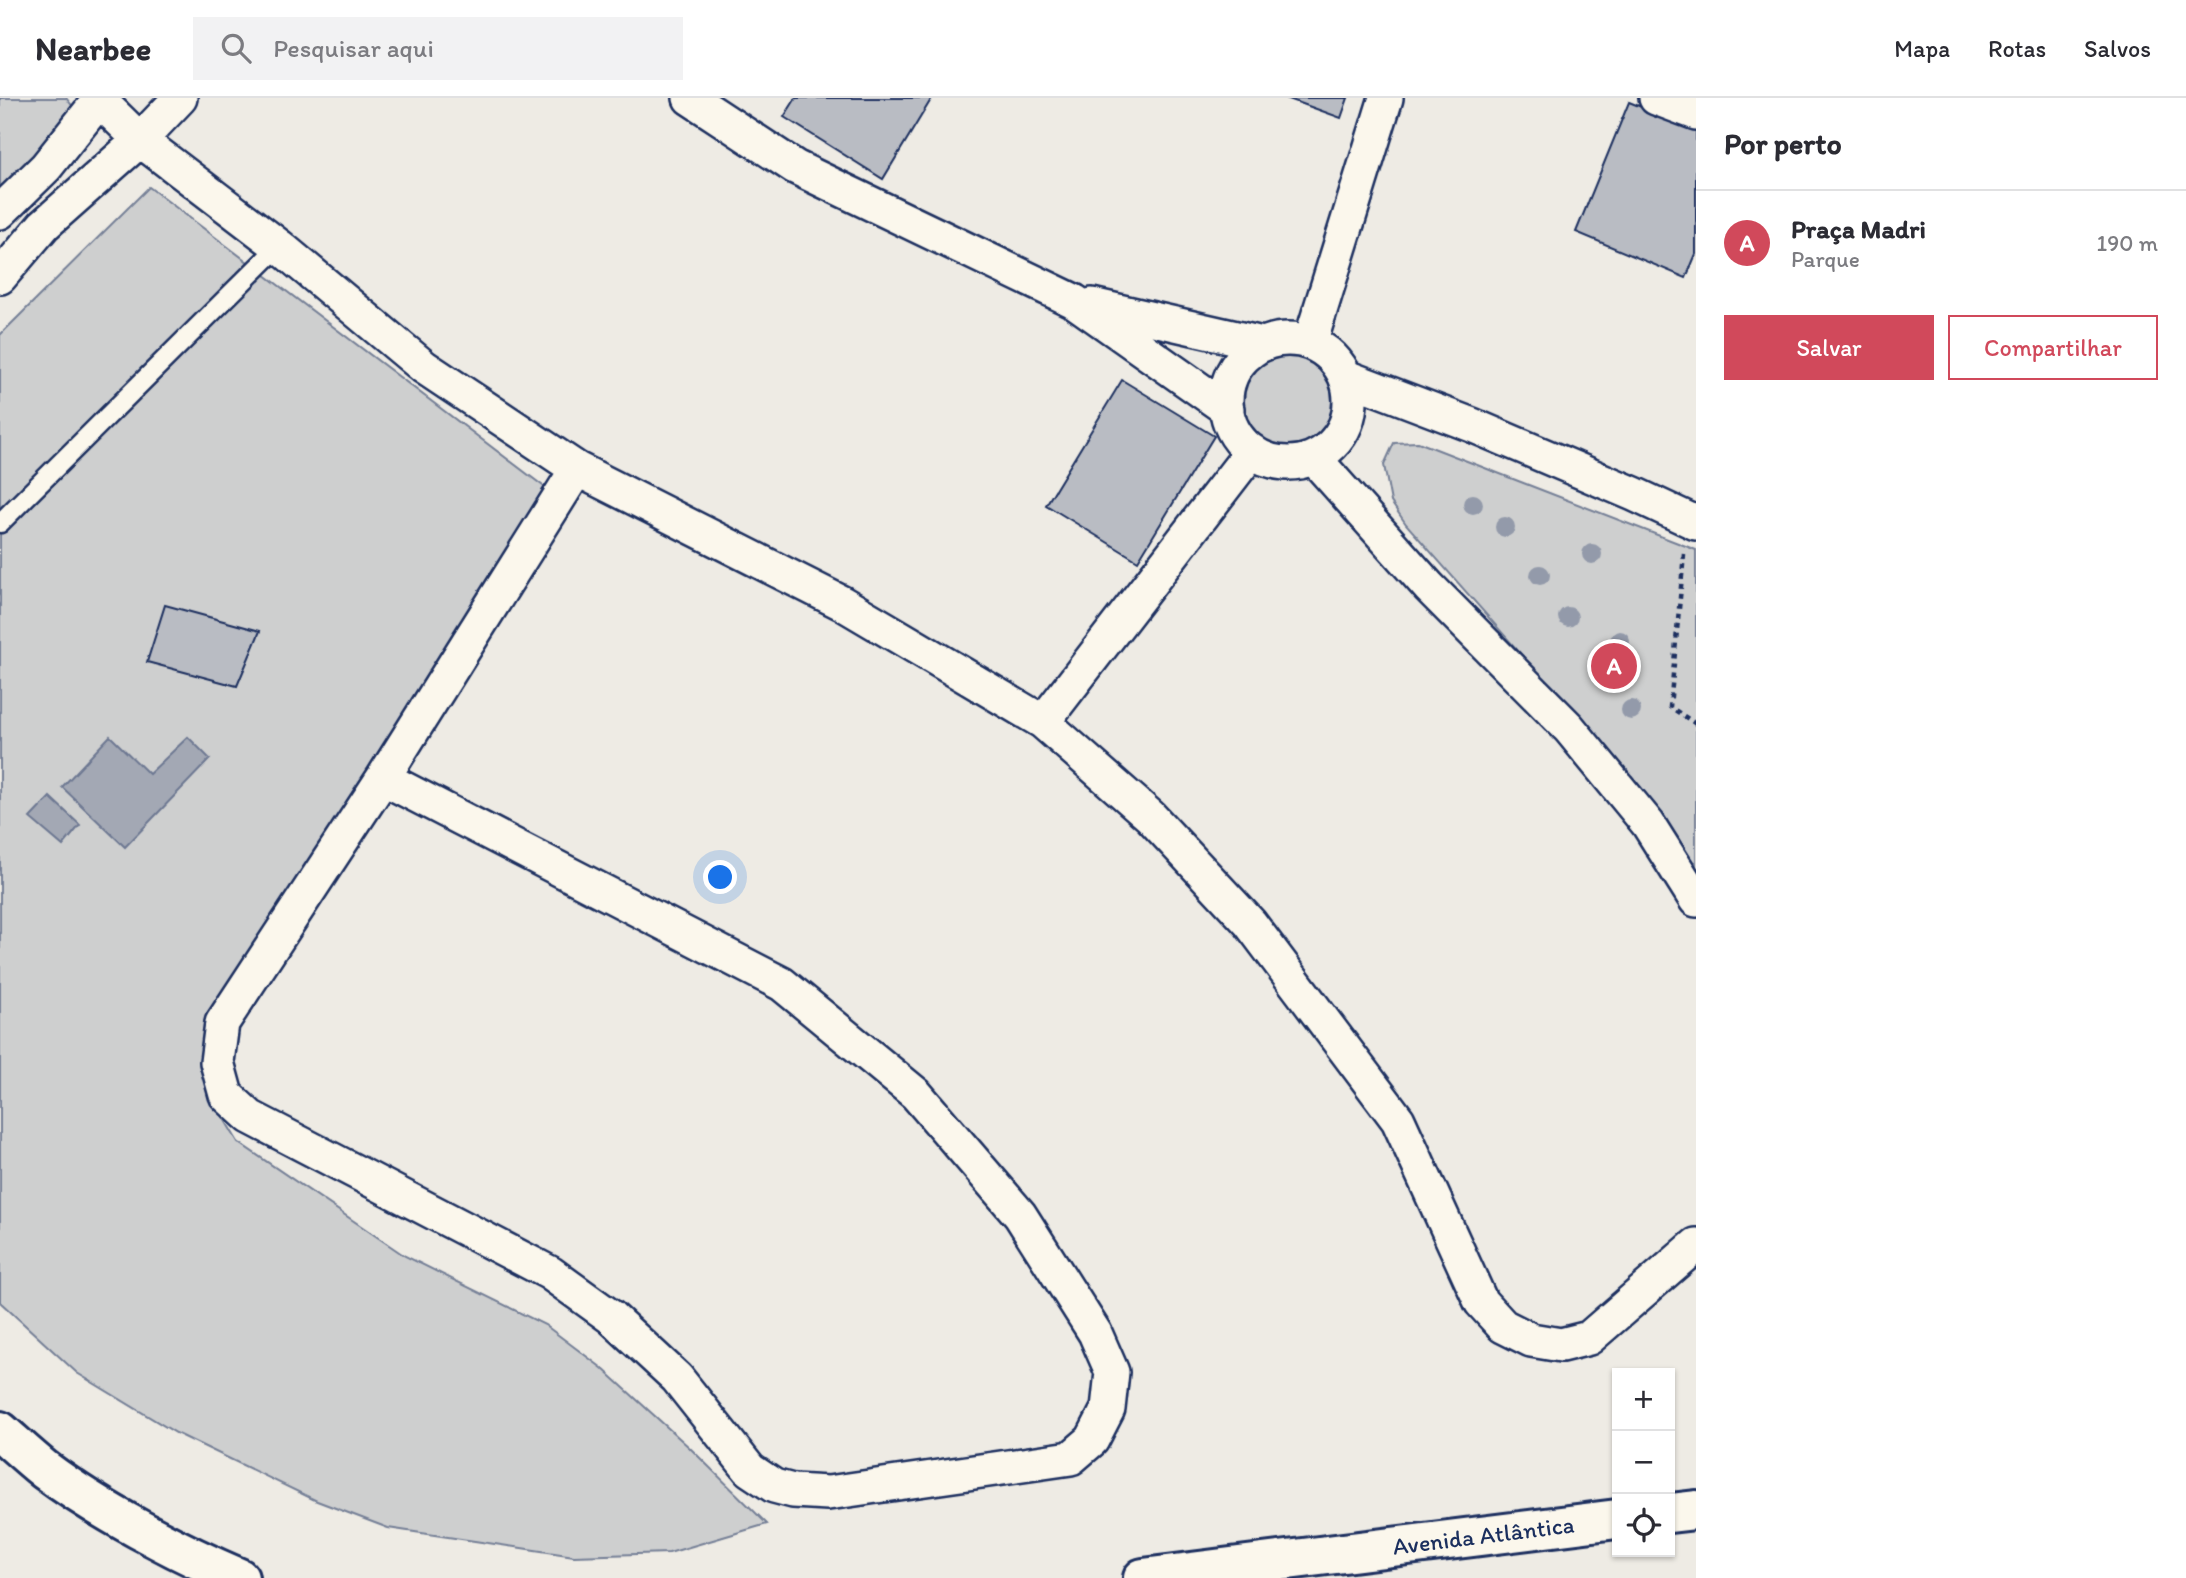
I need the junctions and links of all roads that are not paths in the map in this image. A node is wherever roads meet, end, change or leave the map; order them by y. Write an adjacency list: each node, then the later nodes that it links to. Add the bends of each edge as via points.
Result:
1 (180, 98): 7 (street)
2 (690, 98): 11 (street, via 795,167)
3 (1386, 98): 12 (street)
4 (1656, 98): 6 (street)
5 (99, 99): 7 (street); 8 (street, via 46,167)
6 (1696, 113)
7 (141, 140): 9 (street); 10 (street, via 44,225)
8 (0, 212)
9 (279, 247): 18 (street, via 424,367); 20 (lane)
10 (0, 277)
11 (1074, 301): 13 (street); 15 (street)
12 (1310, 343): 13 (street, via 1282,339); 14 (street, via 1329,354)
13 (1263, 344): 15 (street, via 1237,366)
14 (1346, 377): 17 (street, via 1350,406 1346,424 1336,440); 19 (street, via 1472,425)
15 (1227, 409): 16 (street, via 1238,437)
16 (1252, 451): 17 (street, via 1282,463); 21 (street)
17 (1314, 458): 23 (street, via 1429,587 1569,728 1648,824)
18 (577, 469): 21 (street, via 842,603); 22 (street)
19 (1691, 521)
20 (0, 523)
21 (1043, 722): 24 (street, via 1150,816 1250,923 1398,1120 1481,1302 1503,1326 1531,1340 1562,1345 1589,1338)
22 (383, 778): 22 (street, via 222,1023 217,1062 226,1095 250,1117 550,1273 611,1317 677,1378 750,1470 774,1486 828,1493 1030,1464 1071,1458 1092,1440 1108,1409 1112,1372 1095,1333 1020,1215 916,1094 782,984)
23 (1696, 900)
24 (1696, 1245)
25 (0, 1431): 29 (street, via 46,1470)
26 (1696, 1510): 27 (street)
27 (1675, 1512)
28 (1612, 1520): 31 (street, Avenida Atlântica)
29 (197, 1569): 30 (street)
30 (239, 1578)
31 (1143, 1578)

